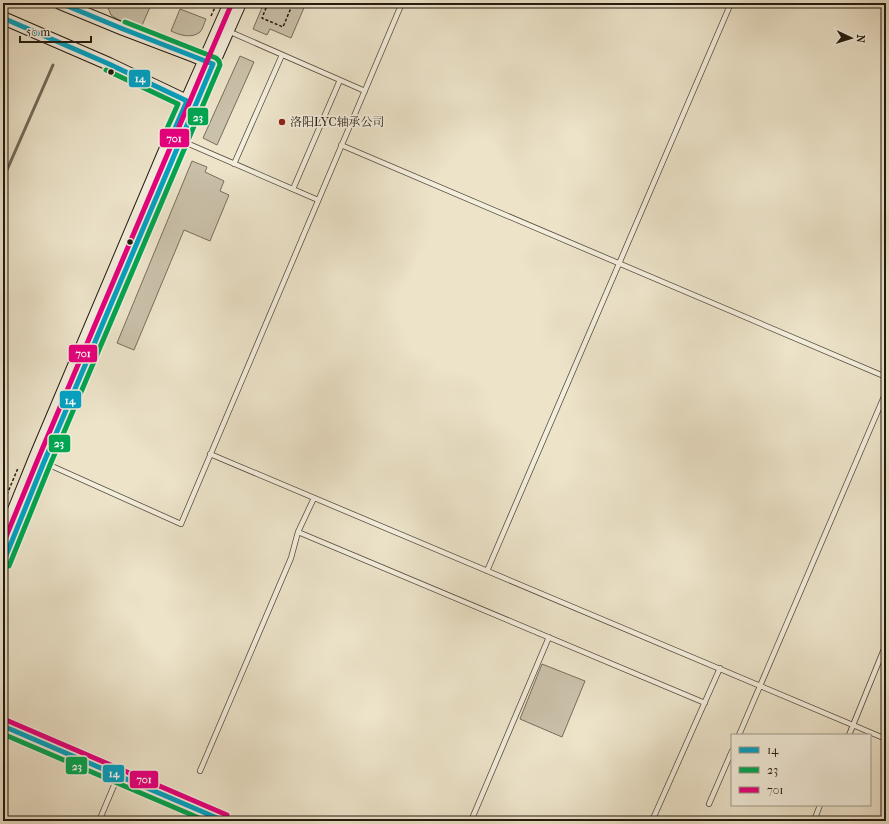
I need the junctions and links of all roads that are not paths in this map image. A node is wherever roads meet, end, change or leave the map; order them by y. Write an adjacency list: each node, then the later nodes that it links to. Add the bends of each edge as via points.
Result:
1 (60, 3): 9 (street)
2 (230, 3): 7 (street)
3 (240, 3): 7 (street)
4 (402, 3): 11 (lane)
5 (731, 3): 18 (lane)
6 (3, 18): 12 (street)
7 (223, 29): 8 (lane); 9 (street)
8 (282, 55): 10 (lane); 15 (lane)
9 (208, 62): 12 (street)
10 (340, 80): 11 (lane); 16 (lane)
11 (365, 91): 14 (lane)
12 (191, 103): 13 (street)
13 (176, 138): 15 (lane); 22 (street)
14 (342, 145): 17 (lane); 18 (lane)
15 (234, 164): 16 (lane)
16 (293, 189): 17 (lane)
17 (318, 200): 21 (lane)
18 (619, 264): 19 (lane); 27 (lane)
19 (886, 378)
20 (886, 392): 31 (lane)
21 (210, 454): 22 (lane, via 181,524); 23 (lane)
22 (39, 460): 25 (street); 26 (street)
23 (314, 498): 24 (lane); 27 (lane)
24 (298, 532): 28 (lane); 40 (lane, via 291,558)
25 (3, 537)
26 (3, 563)
27 (487, 571): 30 (lane)
28 (549, 638): 32 (lane); 47 (lane)
29 (886, 644): 33 (lane)
30 (720, 668): 31 (lane); 32 (lane)
31 (760, 686): 33 (lane); 36 (lane)
32 (704, 703): 48 (lane)
33 (853, 725): 37 (lane); 38 (lane)
34 (3, 726): 41 (street)
35 (3, 732): 41 (street)
36 (739, 734)
37 (849, 734)
38 (886, 739)
39 (731, 753): 42 (lane)
40 (200, 771)
41 (117, 778): 44 (lane); 45 (street); 46 (street)
42 (709, 804)
43 (820, 806): 49 (lane)
44 (99, 821)
45 (210, 821)
46 (224, 821)
47 (471, 821)
48 (652, 821)
49 (814, 821)

